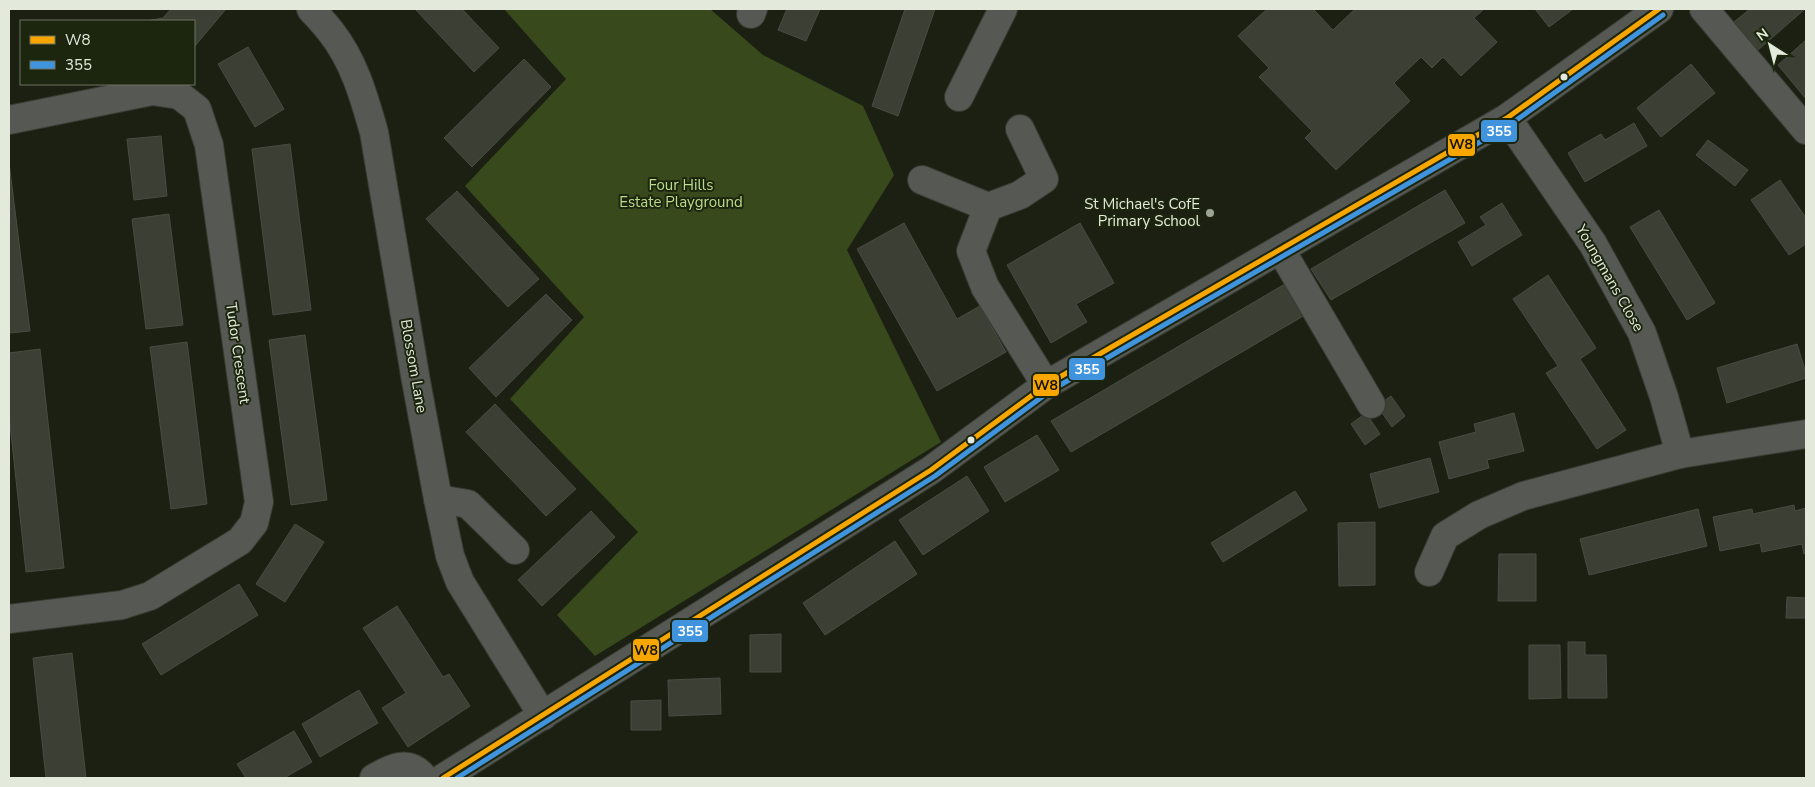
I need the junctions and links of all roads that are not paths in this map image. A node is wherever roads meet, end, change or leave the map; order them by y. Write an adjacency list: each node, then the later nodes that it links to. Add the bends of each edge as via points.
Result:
1 (311, 9): 17 (street, Blossom Lane, via 349,60 364,94 374,132)
2 (1003, 9): 5 (street)
3 (1659, 9): 6 (street)
4 (1704, 9): 9 (street)
5 (958, 98)
6 (1507, 118): 12 (street); 16 (street, Youngmans Close, via 1593,244 1642,333)
7 (9, 120): 20 (street, Tudor Crescent, via 152,91 179,95 197,109 209,145 258,502 254,523 240,541 150,596 122,605)
8 (1020, 129): 11 (street, via 1044,179 1020,195)
9 (1806, 130)
10 (922, 180): 11 (street)
11 (988, 207): 13 (street, via 972,251 984,287)
12 (1281, 250): 13 (street); 14 (street)
13 (1046, 385): 21 (street, via 931,470)
14 (1371, 404)
15 (1806, 434): 16 (street)
16 (1680, 454): 19 (street, via 1523,496 1479,514 1445,536)
17 (438, 499): 18 (street, via 468,504); 21 (street, Blossom Lane, via 450,556 460,582)
18 (515, 550)
19 (1429, 572)
20 (9, 619)
21 (543, 716): 24 (street)
22 (374, 778): 23 (street, via 401,765 413,768)
23 (424, 778)
24 (443, 778)

